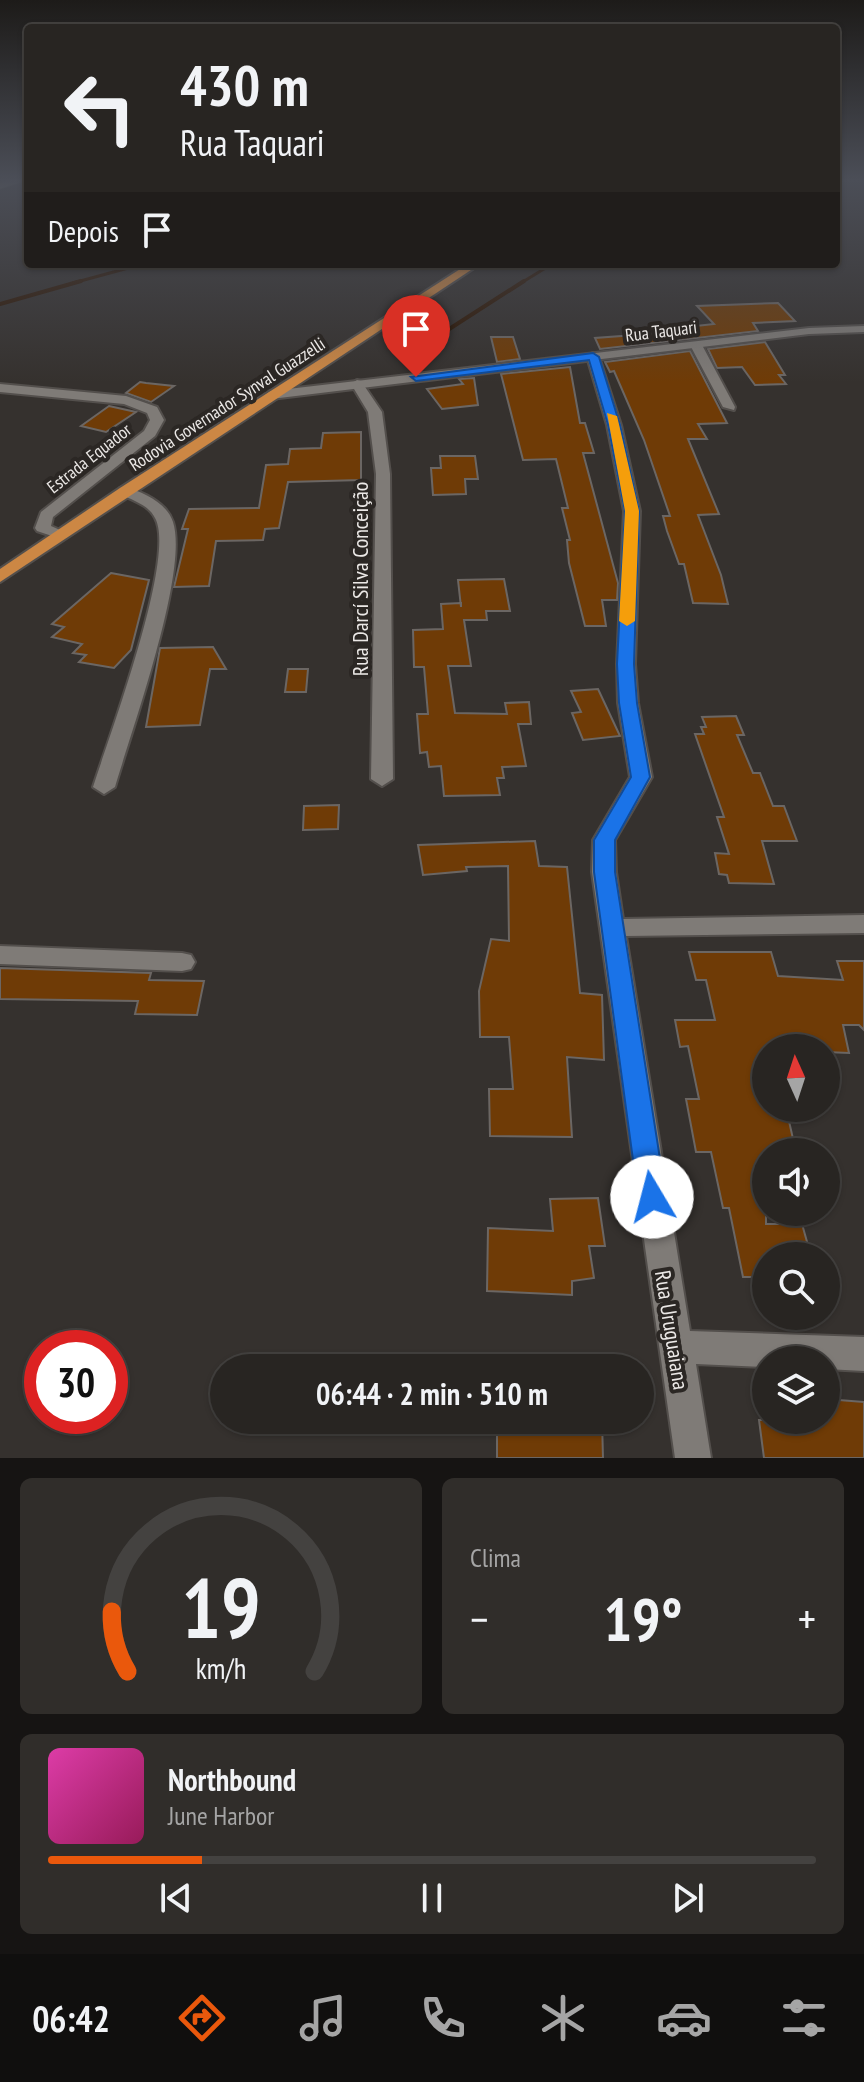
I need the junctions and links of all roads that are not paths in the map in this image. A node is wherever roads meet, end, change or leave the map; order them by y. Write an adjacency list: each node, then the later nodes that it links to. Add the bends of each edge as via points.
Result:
1 (469, 268): 7 (main road, Rodovia Governador Synval Guazzelli)
2 (864, 329): 3 (street, Rua Taquari)
3 (696, 345): 4 (street, Rua Taquari); 8 (street)
4 (593, 357): 5 (street, Rua Taquari); 15 (street, Rua Uruguaiana, via 632,511 626,664 641,777 604,840)
5 (357, 384): 7 (street, Rua Taquari); 12 (street, Rua Darcí Silva Conceição, via 375,412 383,474)
6 (0, 388): 10 (street, Estrada Equador, via 126,400 152,410 157,420 150,433 46,515 43,528)
7 (271, 395): 9 (main road, Rodovia Governador Synval Guazzelli)
8 (729, 407)
9 (125, 491): 10 (main road, Rodovia Governador Synval Guazzelli); 13 (street, via 154,505 166,522 168,564)
10 (61, 534): 11 (main road, Rodovia Governador Synval Guazzelli)
11 (0, 577)
12 (382, 779)
13 (104, 787)
14 (864, 924): 15 (street)
15 (611, 928): 18 (street, Rua Uruguaiana)
16 (0, 955): 17 (street)
17 (182, 962)
18 (675, 1347): 19 (street); 20 (street, Rua Uruguaiana)
19 (864, 1354)
20 (693, 1458)

